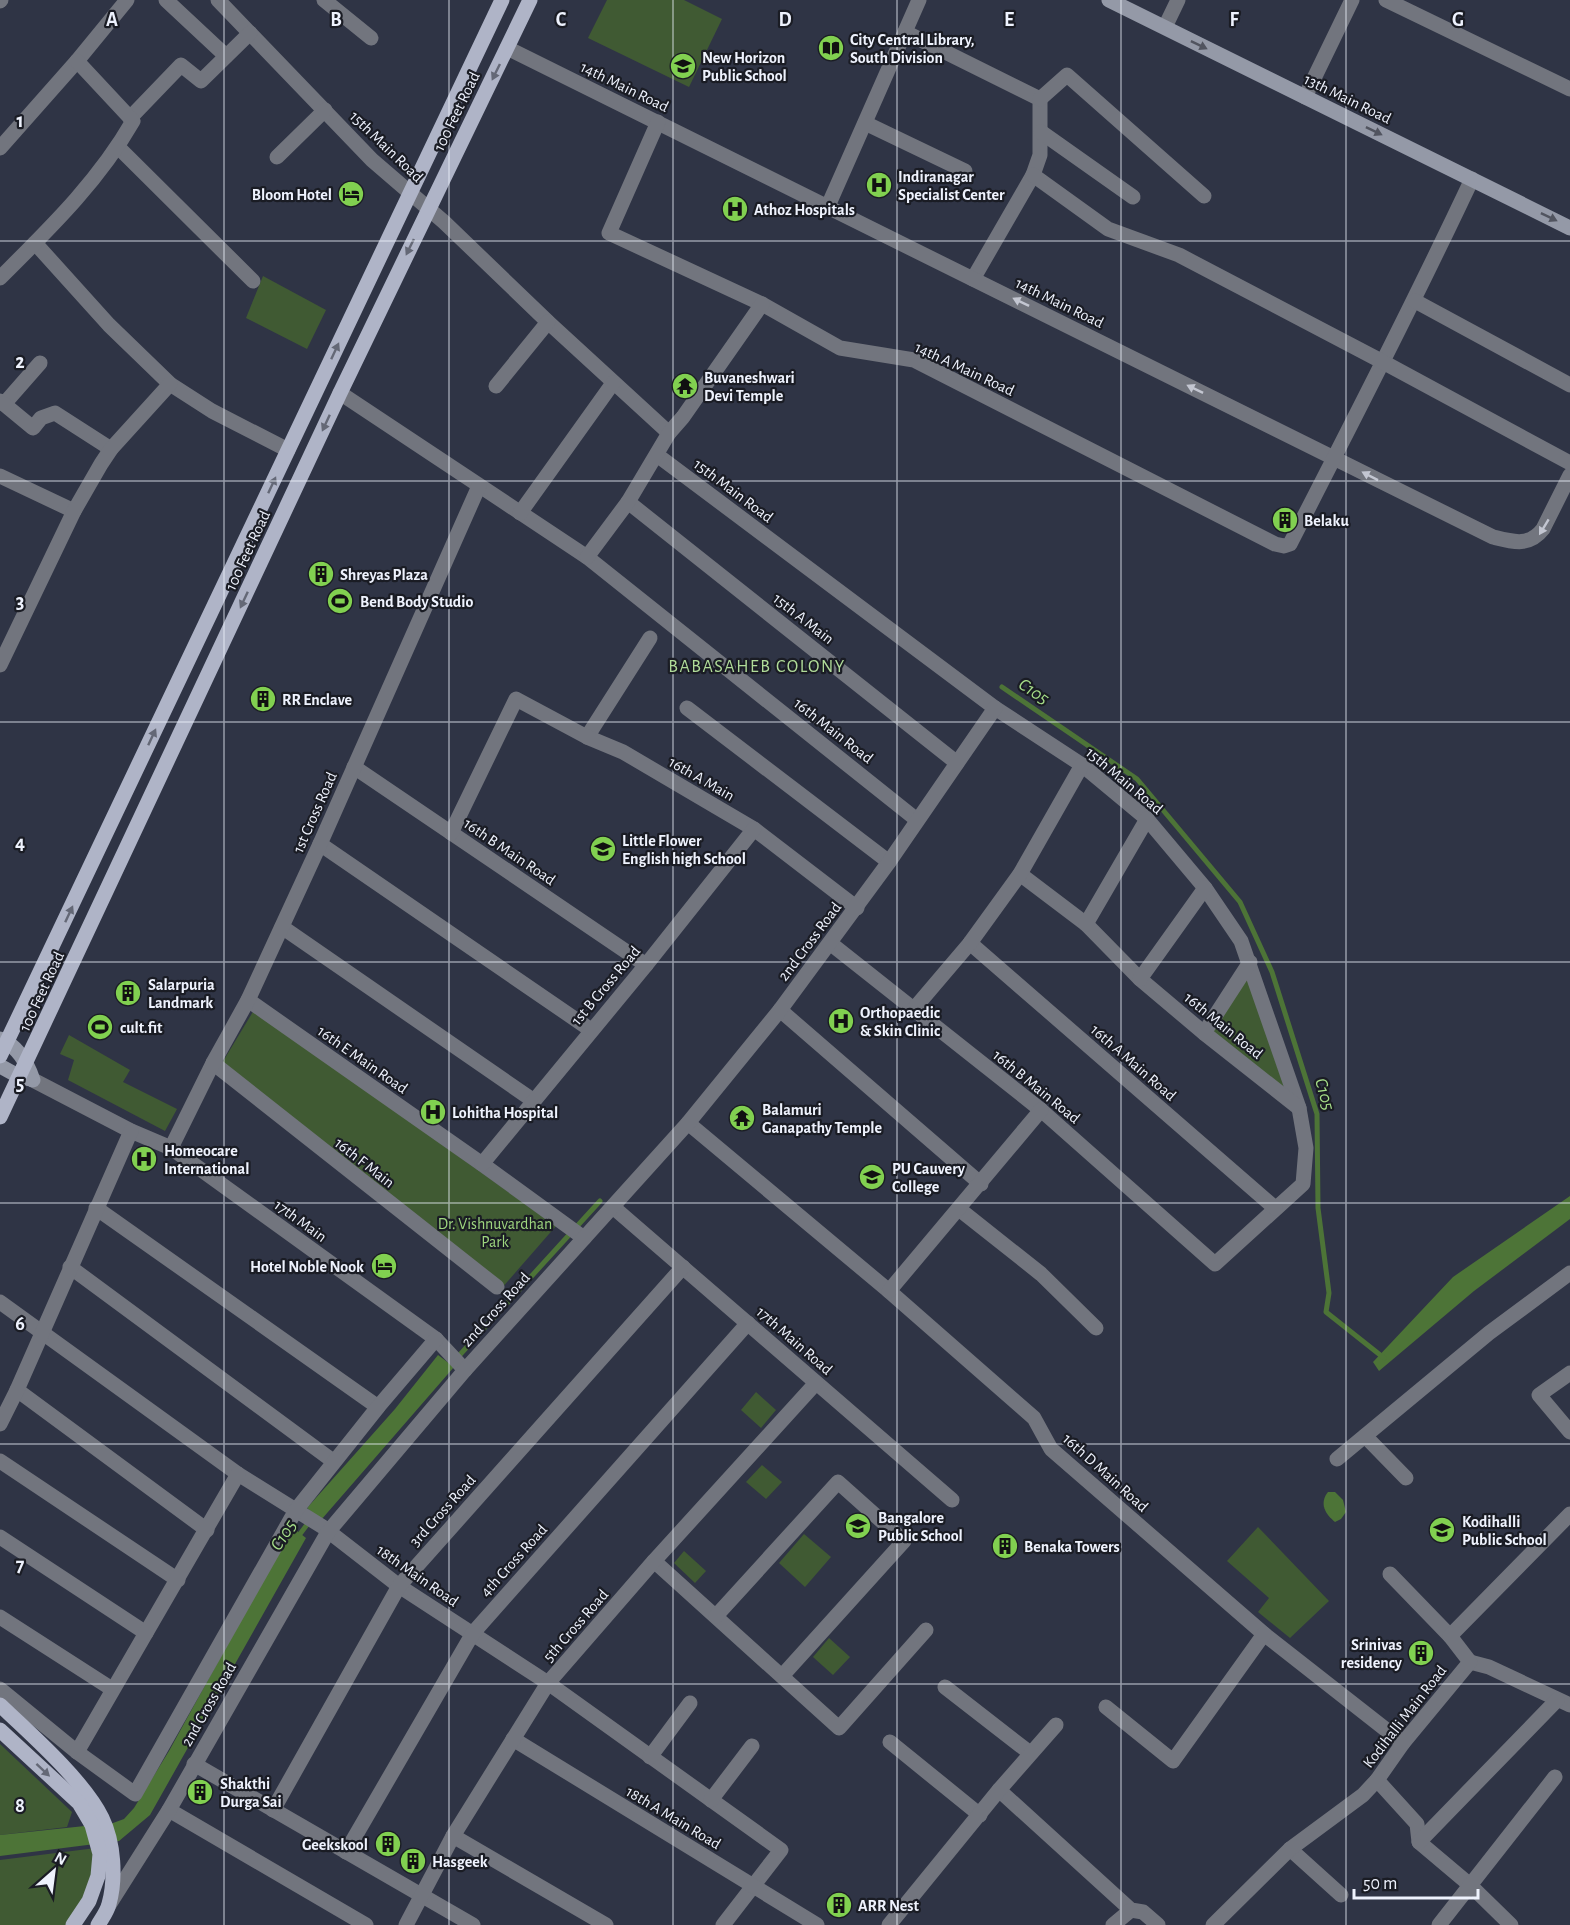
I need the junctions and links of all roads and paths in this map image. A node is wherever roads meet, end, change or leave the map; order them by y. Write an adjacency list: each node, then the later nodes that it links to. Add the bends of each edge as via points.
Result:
1 (127, 0): 18 (street)
2 (166, 0): 17 (street)
3 (218, 0): 14 (street, 15th Main Road)
4 (324, 0): 15 (street)
5 (502, 0): 33 (main road, 100 Feet Road)
6 (530, 0): 16 (main road, 100 Feet Road)
7 (919, 0): 13 (street)
8 (1109, 0): 12 (street, 13th Main Road)
9 (1178, 0): 12 (street)
10 (1352, 0): 20 (street)
11 (1386, 0): 19 (street)
12 (1165, 27): 20 (street, 13th Main Road, one-way to 20)
13 (905, 32): 21 (street); 25 (street)
14 (250, 33): 17 (street); 22 (street, 15th Main Road)
15 (371, 38)
16 (507, 48): 24 (street, 14th Main Road); 37 (main road, 100 Feet Road, one-way to 37)
17 (226, 56): 23 (street, via 201,81 182,65)
18 (77, 61): 23 (street); 28 (street)
19 (1570, 89)
20 (1305, 97): 32 (street, 13th Main Road, one-way to 32)
21 (1041, 99): 26 (street); 34 (street, via 1067,75)
22 (325, 110): 29 (street); 33 (street, 15th Main Road)
23 (130, 118): 27 (street, via 133,122)
24 (658, 122): 36 (street, 14th Main Road); 44 (street, 14th A Main Road, via 609,233)
25 (865, 123): 30 (street); 36 (street)
26 (1041, 132): 31 (street, via 1040,155); 35 (street)
27 (118, 147): 39 (street, via 90,185); 42 (street)
28 (0, 148)
29 (277, 157)
30 (965, 171)
31 (1033, 175): 41 (street); 46 (street, via 1108,229 1179,255)
32 (1472, 179): 38 (street, 13th Main Road, one-way to 38); 43 (street)
33 (409, 193): 37 (street, 15th Main Road); 56 (main road, 100 Feet Road, one-way to 33)
34 (1204, 196)
35 (1133, 197)
36 (828, 206): 41 (street, 14th Main Road)
37 (428, 209): 45 (street, 15th Main Road); 52 (main road, 100 Feet Road, one-way to 52)
38 (1570, 228)
39 (35, 243): 40 (street); 49 (street, via 109,325)
40 (0, 278)
41 (972, 279): 58 (street, 14th Main Road, one-way to 41)
42 (253, 281)
43 (1415, 301): 46 (street); 50 (street)
44 (762, 304): 54 (street); 58 (street, 14th A Main Road, via 840,348 914,360 1275,544 1290,544)
45 (548, 322): 48 (street, 15th Main Road); 51 (street)
46 (1383, 362): 58 (street); 59 (street)
47 (40, 363): 53 (street)
48 (613, 383): 54 (street, 15th Main Road); 65 (street)
49 (170, 384): 55 (street); 56 (street, via 212,411)
50 (1570, 385)
51 (496, 386)
52 (340, 393): 62 (street, 16th Main Road); 97 (main road, 100 Feet Road, one-way to 97)
53 (2, 403): 55 (street, via 33,428 41,418 55,413)
54 (669, 433): 57 (street)
55 (111, 449): 64 (street)
56 (288, 450): 96 (main road, 100 Feet Road, one-way to 56)
57 (657, 455): 63 (street); 70 (street, 15th Main Road)
58 (1334, 458): 60 (street, 14th Main Road, one-way to 58, via 1544,530 1524,542 1493,537)
59 (1570, 463)
60 (1570, 475)
61 (0, 477): 64 (street)
62 (479, 486): 65 (street, 16th Main Road); 74 (street, 1st Cross Road)
63 (628, 502): 66 (street); 72 (street, 15th A Main)
64 (74, 511): 68 (street)
65 (520, 513): 66 (street, 16th Main Road)
66 (587, 557): 76 (street, 16th Main Road)
67 (650, 638): 71 (street)
68 (0, 665)
69 (687, 708): 80 (street)
70 (995, 708): 72 (street, 2nd Cross Road); 73 (street, 15th Main Road)
71 (586, 737): 77 (street, 16th A Main, via 623,752); 78 (street, 16th A Main, via 516,699)
72 (957, 762): 76 (street, 2nd Cross Road)
73 (1082, 765): 75 (street, 15th Main Road); 81 (street)
74 (354, 767): 78 (street, 16th B Main Road); 79 (street, 1st Cross Road)
75 (1147, 819): 82 (street, 15th Main Road); 84 (street)
76 (917, 820): 80 (street, 2nd Cross Road)
77 (754, 829): 83 (street, 16th A Main); 89 (street, 1st B Cross Road)
78 (451, 833): 89 (street, 16th B Main Road)
79 (320, 844): 85 (street, 1st Cross Road); 94 (street)
80 (889, 862): 83 (street, 2nd Cross Road)
81 (1020, 873): 84 (street, 16th Main Road); 87 (street)
82 (1205, 888): 88 (street, 15th Main Road, via 1241,941); 90 (street)
83 (857, 908): 86 (street, 2nd Cross Road)
84 (1086, 924): 90 (street, 16th Main Road)
85 (282, 927): 91 (street, 1st Cross Road); 101 (street)
86 (830, 943): 92 (street, 2nd Cross Road); 93 (street, 16th B Main Road)
87 (970, 943): 93 (street); 112 (street, 16th A Main Road)
88 (1250, 962): 95 (street); 102 (street, 15th Main Road)
89 (646, 965): 94 (street, 1st B Cross Road)
90 (1140, 979): 95 (street, 16th Main Road)
91 (248, 1000): 98 (street, 1st Cross Road); 108 (street, 16th E Main Road)
92 (780, 1010): 105 (street, 2nd Cross Road); 109 (street)
93 (913, 1010): 103 (street, 16th B Main Road)
94 (591, 1030): 101 (street, 1st B Cross Road)
95 (1204, 1033): 102 (street, 16th Main Road)
96 (2, 1046): 97 (street)
97 (27, 1062): 100 (main road, 100 Feet Road)
98 (213, 1063): 107 (street, 1st Cross Road); 119 (street, 16th F Main)
99 (0, 1066): 100 (street)
100 (27, 1078): 104 (main road, 100 Feet Road); 106 (street)
101 (534, 1101): 108 (street, 1st B Cross Road)
102 (1299, 1108): 112 (street, 15th Main Road, via 1306,1148 1303,1184)
103 (1041, 1110): 109 (street); 115 (street, 16th B Main Road)
104 (0, 1118)
105 (688, 1123): 110 (street, 2nd Cross Road); 120 (street, 16th D Main Road)
106 (130, 1131): 107 (street, 17th Main); 111 (street)
107 (171, 1148): 125 (street, 17th Main)
108 (482, 1164): 114 (street, 16th E Main Road)
109 (981, 1184): 113 (street)
110 (613, 1207): 114 (street, 2nd Cross Road); 117 (street, 17th Main Road)
111 (96, 1208): 116 (street); 130 (street)
112 (1275, 1208): 115 (street, 15th Main Road)
113 (959, 1209): 120 (street); 123 (street, via 1041,1274)
114 (579, 1235): 126 (street, 2nd Cross Road)
115 (1215, 1264)
116 (70, 1267): 124 (street); 136 (street)
117 (683, 1267): 122 (street, 17th Main Road); 148 (street, 3rd Cross Road)
118 (1570, 1273): 133 (street)
119 (496, 1287)
120 (889, 1291): 154 (street, 16th D Main Road, via 1034,1418 1051,1449)
121 (0, 1302): 124 (street, 18th Main Road)
122 (748, 1323): 128 (street, 17th Main Road); 153 (street, 4th Cross Road)
123 (1096, 1328)
124 (40, 1333): 129 (street); 137 (street, 18th Main Road)
125 (440, 1343): 126 (street); 130 (street)
126 (462, 1366): 142 (street, 2nd Cross Road)
127 (1570, 1373): 132 (street, via 1539,1395)
128 (816, 1383): 139 (street, 17th Main Road); 145 (street, 5th Cross Road)
129 (17, 1390): 131 (street); 143 (street)
130 (378, 1407): 136 (street)
131 (0, 1424)
132 (1570, 1432)
133 (1365, 1436): 134 (street); 138 (street)
134 (1337, 1459)
135 (0, 1461): 147 (street)
136 (333, 1461): 140 (street)
137 (238, 1474): 140 (street, 18th Main Road); 143 (street)
138 (1406, 1478)
139 (952, 1500)
140 (298, 1511): 142 (street, 18th Main Road); 172 (street, via 135,1794)
141 (1570, 1514): 155 (street)
142 (326, 1529): 148 (street, 18th Main Road); 175 (street, 2nd Cross Road)
143 (207, 1530): 147 (street)
144 (0, 1537): 152 (street)
145 (654, 1561): 149 (street); 158 (street, 5th Cross Road)
146 (1390, 1574): 155 (street, Kodihalli Main Road)
147 (178, 1580): 152 (street)
148 (399, 1586): 153 (street, 18th Main Road); 181 (street, 3rd Cross Road)
149 (716, 1616): 157 (street); 157 (street, via 838,1482 904,1541)
150 (0, 1617): 161 (street)
151 (926, 1630): 157 (street, via 839,1728)
152 (146, 1633): 161 (street)
153 (473, 1633): 158 (street, 18th Main Road); 186 (street, 4th Cross Road)
154 (1264, 1634): 165 (street, via 1173,1761); 170 (street, 16th D Main Road)
155 (1450, 1636): 156 (street, Kodihalli Main Road)
156 (1470, 1662): 163 (street, via 1489,1667); 170 (street, Kodihalli Main Road)
157 (782, 1676)
158 (548, 1683): 168 (street, 5th Cross Road); 174 (street, 18th Main Road)
159 (945, 1687): 173 (street)
160 (0, 1689): 172 (street)
161 (112, 1689): 172 (street)
162 (690, 1702): 174 (street)
163 (1563, 1703): 184 (street)
164 (0, 1705): 191 (main road, via 79,1785 102,1818 112,1859)
165 (1107, 1707)
166 (1056, 1725): 173 (street)
167 (0, 1730): 194 (main road, one-way to 194, via 79,1803 92,1825 100,1854 98,1876 89,1901)
168 (513, 1739): 183 (street, 5th Cross Road); 188 (street, 18th A Main Road)
169 (890, 1742): 182 (street)
170 (1403, 1743): 177 (street, Kodihalli Main Road)
171 (752, 1746): 179 (street)
172 (77, 1752)
173 (1030, 1753): 178 (street)
174 (650, 1757): 179 (street, 18th Main Road)
175 (194, 1764): 180 (street, 2nd Cross Road); 181 (street)
176 (1555, 1777): 187 (street)
177 (1377, 1780): 184 (street, via 1417,1824); 185 (street, Kodihalli Main Road, via 1363,1795)
178 (999, 1790): 182 (street); 192 (street)
179 (711, 1800): 188 (street, 18th Main Road, via 781,1850)
180 (169, 1810): 191 (street, 2nd Cross Road); 196 (street)
181 (273, 1810): 186 (street)
182 (980, 1815): 202 (street)
183 (453, 1836): 190 (street, 5th Cross Road); 199 (street)
184 (1419, 1842): 187 (street)
185 (1290, 1849): 189 (street); 193 (street, Kodihalli Main Road)
186 (346, 1852): 190 (street)
187 (1470, 1885): 207 (street); 208 (street)
188 (753, 1886): 200 (street); 201 (street, 18th A Main Road)
189 (1341, 1895)
190 (421, 1896): 197 (street, 5th Cross Road); 198 (street)
191 (108, 1907): 195 (main road)
192 (1131, 1910): 203 (street); 204 (street, via 1143,1912)
193 (1228, 1912): 205 (street, Kodihalli Main Road); 206 (street)
194 (73, 1925)
195 (98, 1925)
196 (366, 1925)
197 (406, 1925)
198 (473, 1925)
199 (606, 1925)
200 (723, 1925)
201 (817, 1925)
202 (889, 1925)
203 (1113, 1925)
204 (1158, 1925)
205 (1213, 1925)
206 (1237, 1925)
207 (1439, 1925)
208 (1511, 1925)

